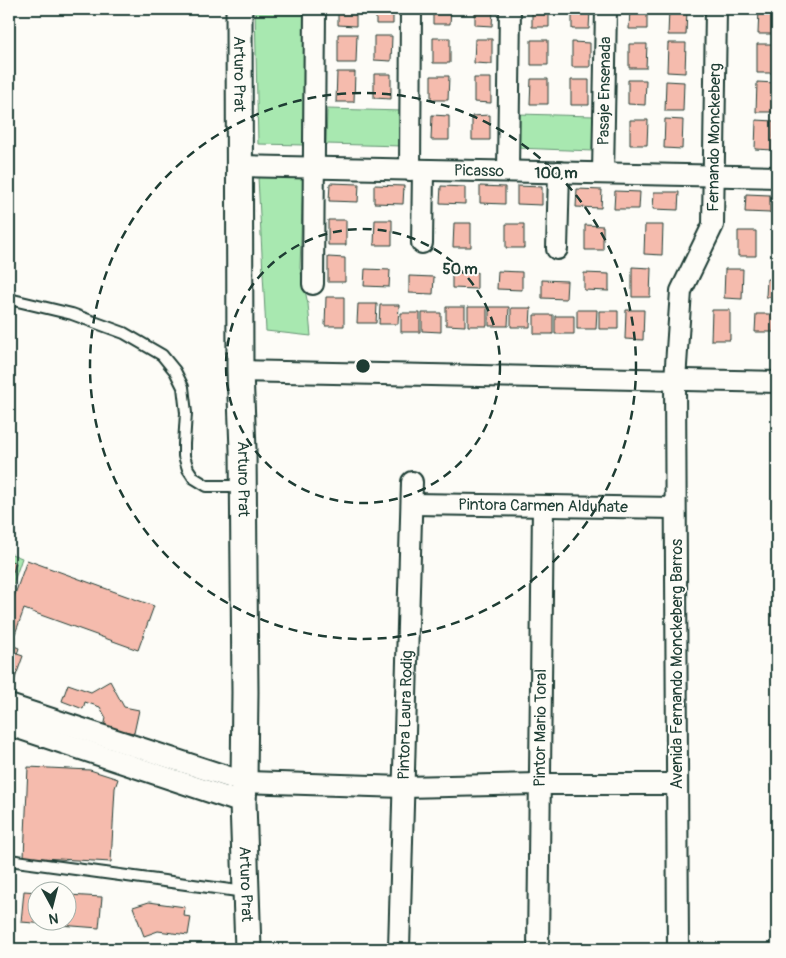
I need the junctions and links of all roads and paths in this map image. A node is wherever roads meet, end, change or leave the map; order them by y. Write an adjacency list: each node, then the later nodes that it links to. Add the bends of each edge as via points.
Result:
1 (239, 9): 7 (street, Arturo Prat)
2 (316, 9): 8 (street)
3 (412, 9): 9 (street)
4 (510, 9): 10 (street)
5 (606, 9): 12 (street, Pasaje Ensenada)
6 (716, 9): 13 (street, Fernando Monckeberg)
7 (240, 166): 8 (street, Picasso); 19 (street, Arturo Prat)
8 (314, 167): 9 (street, Picasso); 17 (street)
9 (416, 170): 10 (street, Picasso); 15 (street)
10 (508, 171): 11 (street, Picasso)
11 (559, 172): 12 (street, Picasso); 16 (street)
12 (603, 173): 13 (street, Picasso)
13 (714, 175): 14 (street, Picasso); 20 (street, Fernando Monckeberg, via 713,225 681,291)
14 (777, 177)
15 (422, 243)
16 (557, 249)
17 (313, 284)
18 (9, 299): 23 (lane, via 72,314 124,333 162,355 183,387 186,413 184,456 188,469 194,478 207,486)
19 (240, 370): 20 (street); 23 (street, Arturo Prat)
20 (675, 380): 21 (street); 26 (street, Avenida Fernando Monckeberg Barros)
21 (777, 382)
22 (412, 482): 24 (street, Pintora Laura Rodig)
23 (243, 486): 32 (street, Arturo Prat)
24 (412, 504): 25 (street, Pintora Carmen Aldunate); 31 (street, Pintora Laura Rodig)
25 (544, 506): 26 (street, Pintora Carmen Aldunate); 29 (street, Pintor Mario Toral)
26 (676, 508): 30 (street, Avenida Fernando Monckeberg Barros)
27 (9, 705): 32 (street)
28 (9, 725): 32 (street)
29 (540, 784): 30 (street); 31 (street); 37 (street, Pintor Mario Toral)
30 (677, 784): 38 (street, Avenida Fernando Monckeberg Barros)
31 (404, 787): 32 (street); 36 (street, Pintora Laura Rodig)
32 (244, 792): 34 (street, Arturo Prat)
33 (9, 860): 34 (lane)
34 (246, 892): 35 (street, Arturo Prat)
35 (248, 949)
36 (399, 949)
37 (538, 949)
38 (678, 949)

